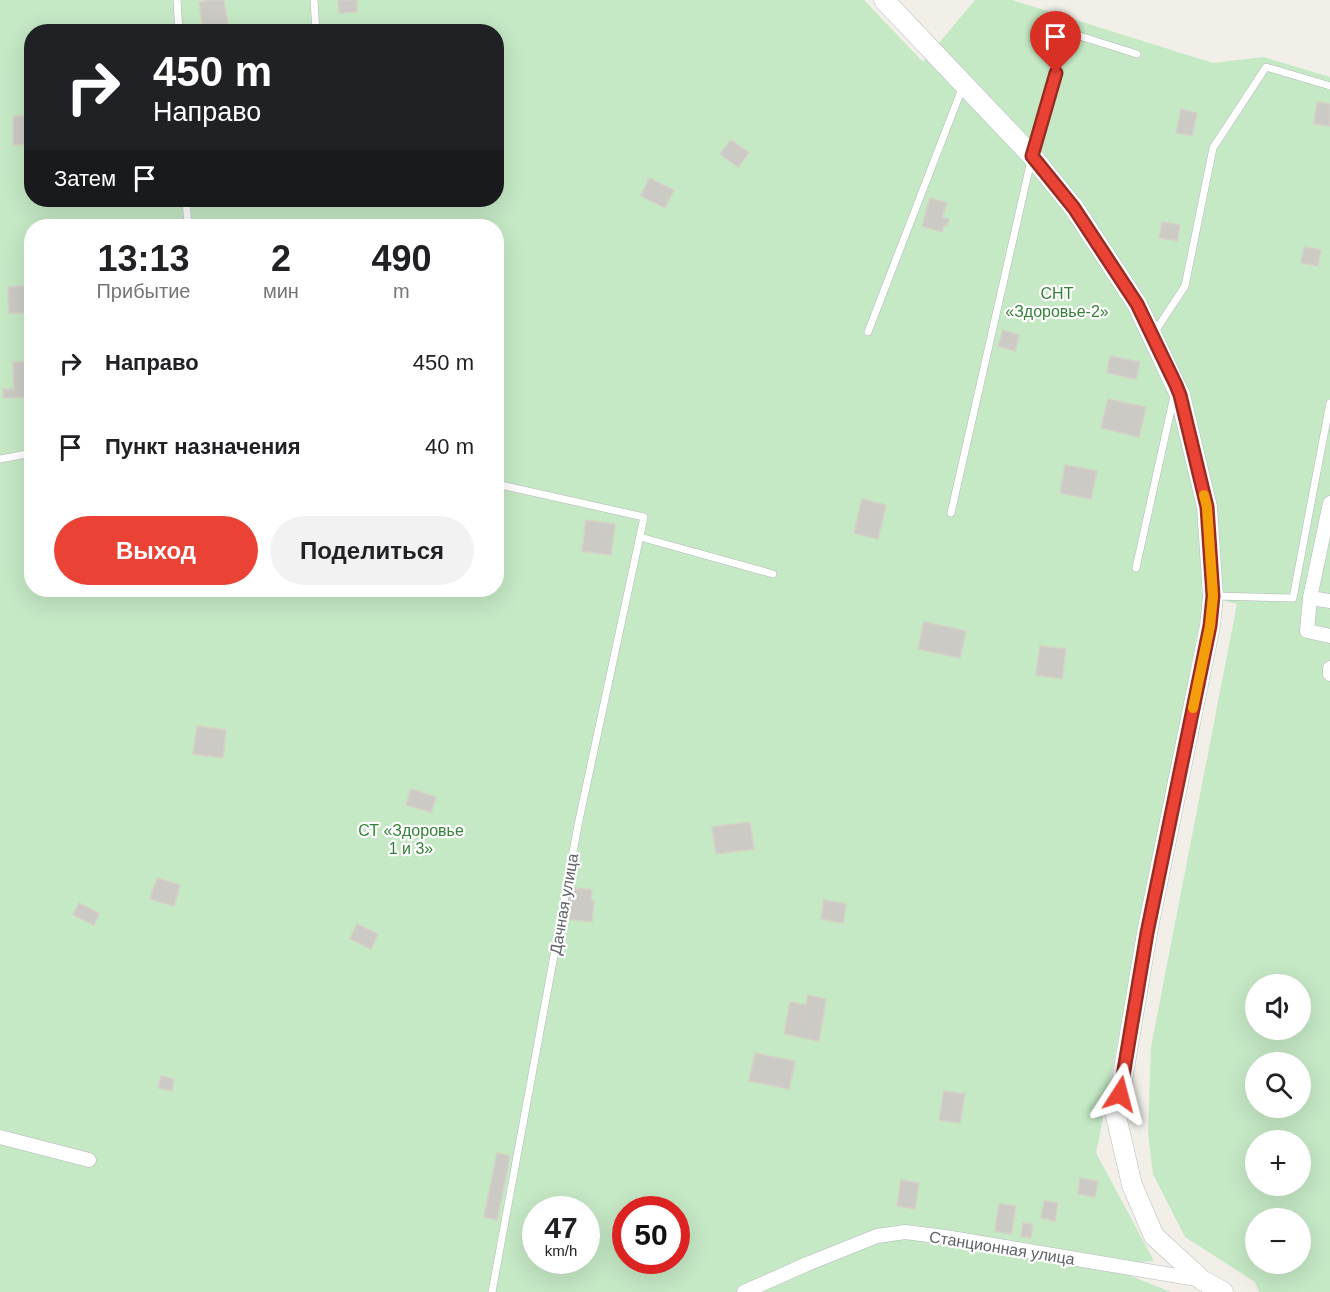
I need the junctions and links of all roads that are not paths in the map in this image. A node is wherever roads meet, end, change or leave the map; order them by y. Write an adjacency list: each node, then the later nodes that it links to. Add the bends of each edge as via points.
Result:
1 (177, 0): 4 (lane)
2 (314, 0): 5 (lane)
3 (884, 0): 7 (main road)
4 (178, 24)
5 (316, 24)
6 (1137, 54): 9 (lane, via 1067,32)
7 (963, 83): 9 (main road); 10 (lane)
8 (1330, 86): 11 (lane, via 1266,67 1214,148 1185,286)
9 (1032, 156): 11 (main road, via 1074,208 1137,304); 18 (lane)
10 (868, 332)
11 (1152, 335): 12 (main road)
12 (1176, 385): 20 (lane); 22 (main road, via 1207,507)
13 (1330, 403): 22 (lane, via 1293,598)
14 (24, 454): 15 (lane)
15 (0, 459)
16 (504, 486): 19 (lane, Дачная улица, via 644,517)
17 (1330, 503): 23 (street)
18 (951, 513)
19 (640, 537): 21 (lane); 31 (lane, Дачная улица, via 578,825)
20 (1136, 568)
21 (773, 574)
22 (1213, 596): 30 (main road, via 1147,933 1116,1116 1132,1185 1154,1236)
23 (1310, 598): 24 (street); 25 (street, via 1307,631)
24 (1330, 602)
25 (1330, 636)
26 (1330, 668): 27 (street)
27 (1330, 674)
28 (0, 1137): 29 (street)
29 (89, 1160)
30 (1202, 1281): 32 (street, Станционная улица, via 905,1232 877,1236); 33 (main road)
31 (492, 1292)
32 (744, 1292)
33 (1222, 1292)

